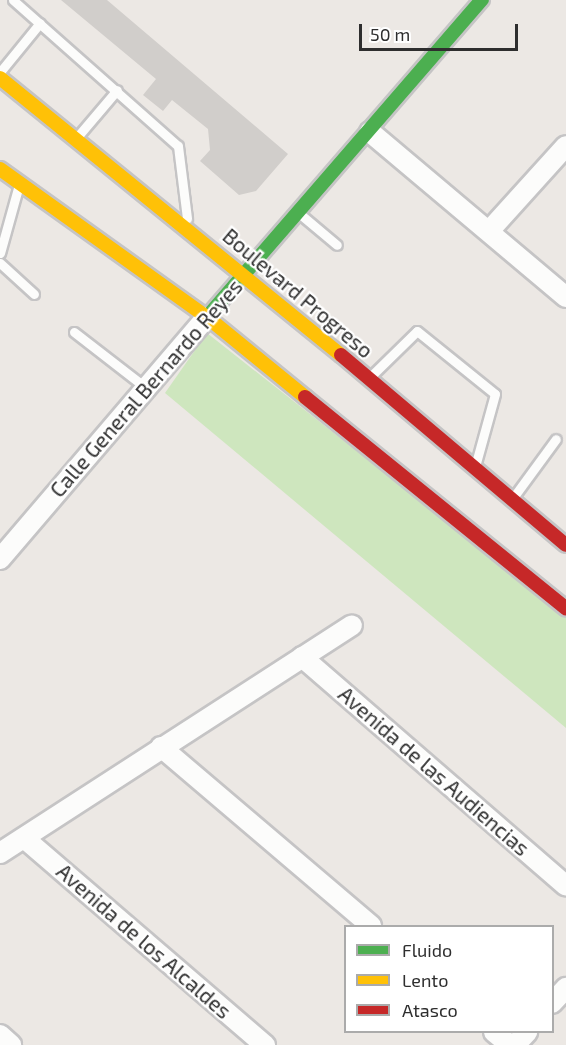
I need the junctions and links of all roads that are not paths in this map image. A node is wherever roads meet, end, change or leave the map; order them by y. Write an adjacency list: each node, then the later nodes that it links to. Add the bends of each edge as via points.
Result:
1 (13, 0): 3 (lane)
2 (482, 0): 7 (main road, Calle General Bernardo Reyes)
3 (40, 23): 4 (lane); 6 (lane)
4 (0, 72)
5 (0, 78): 8 (main road, Boulevard Progreso)
6 (117, 90): 8 (lane); 13 (lane, via 178,146)
7 (370, 132): 12 (main road, Calle General Bernardo Reyes); 14 (street)
8 (75, 140): 13 (main road, Boulevard Progreso)
9 (566, 146): 14 (street)
10 (0, 169): 11 (main road)
11 (20, 183): 16 (lane); 21 (main road)
12 (298, 213): 15 (lane); 18 (main road, Calle General Bernardo Reyes)
13 (188, 229): 18 (main road, Boulevard Progreso)
14 (490, 230): 20 (street)
15 (337, 245)
16 (0, 253)
17 (0, 263): 19 (lane)
18 (245, 274): 21 (main road, Calle General Bernardo Reyes); 23 (main road, Boulevard Progreso)
19 (34, 294)
20 (566, 297)
21 (207, 317): 24 (street, Calle General Bernardo Reyes); 30 (main road)
22 (74, 332): 24 (lane)
23 (368, 378): 26 (main road, Boulevard Progreso); 26 (lane, via 417,331 495,394)
24 (146, 387): 29 (street, Calle General Bernardo Reyes)
25 (556, 439): 27 (lane)
26 (475, 468): 27 (main road, Boulevard Progreso)
27 (512, 499): 28 (main road, Boulevard Progreso)
28 (566, 545)
29 (0, 559)
30 (566, 608)
31 (352, 626): 32 (street)
32 (302, 657): 33 (street); 36 (street, Avenida de las Audiencias)
33 (162, 747): 34 (street); 37 (street)
34 (24, 837): 35 (street); 44 (street, Avenida de los Alcaldes)
35 (0, 853)
36 (566, 886)
37 (369, 925)
38 (566, 988): 39 (street)
39 (554, 1002)
40 (495, 1033): 45 (street)
41 (526, 1033): 46 (street)
42 (0, 1035): 43 (street)
43 (11, 1045)
44 (265, 1045)
45 (510, 1045)
46 (515, 1045)

